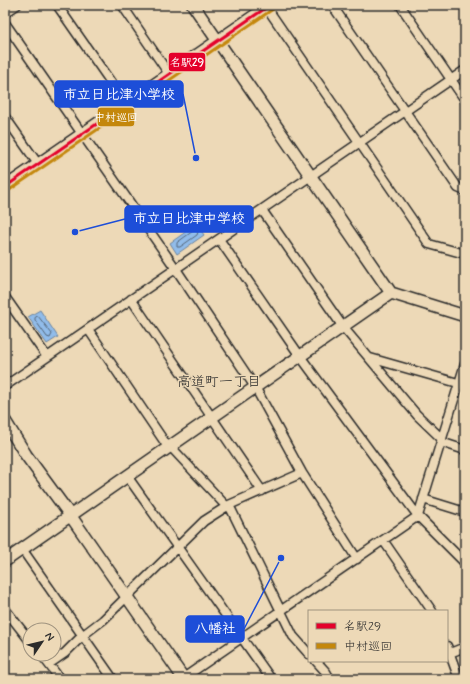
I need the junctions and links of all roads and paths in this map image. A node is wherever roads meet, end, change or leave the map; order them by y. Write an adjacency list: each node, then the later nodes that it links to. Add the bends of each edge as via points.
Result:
1 (17, 5): 8 (street)
2 (57, 5): 15 (street)
3 (122, 5): 12 (street)
4 (193, 5): 10 (street)
5 (332, 5): 16 (street)
6 (400, 5): 13 (street)
7 (267, 6): 10 (street); 19 (street)
8 (5, 13)
9 (5, 23): 18 (street)
10 (218, 41): 12 (street); 21 (street)
11 (465, 70): 13 (street)
12 (169, 74): 15 (street)
13 (451, 79): 14 (street); 16 (street)
14 (465, 100)
15 (126, 104): 18 (street)
16 (405, 111): 19 (street); 23 (street, via 458,188)
17 (5, 116): 20 (street)
18 (82, 134): 20 (street); 27 (street)
19 (360, 143): 21 (street); 26 (street, via 429,244)
20 (38, 164): 22 (street)
21 (311, 176): 24 (street); 28 (street)
22 (5, 187)
23 (465, 191)
24 (262, 210): 25 (street); 32 (street)
25 (219, 239): 27 (street); 34 (street)
26 (465, 254)
27 (176, 269): 30 (street); 40 (street)
28 (391, 293): 31 (street); 32 (street)
29 (5, 297): 35 (street)
30 (131, 299): 33 (street); 41 (street)
31 (465, 316)
32 (343, 327): 34 (street); 36 (street)
33 (88, 329): 35 (street); 44 (street)
34 (300, 356): 40 (street); 53 (street)
35 (47, 357): 39 (street)
36 (369, 358): 38 (street); 43 (street)
37 (465, 364): 38 (street)
38 (462, 384): 43 (street)
39 (5, 386)
40 (255, 387): 41 (street); 46 (street)
41 (212, 417): 44 (street); 48 (street)
42 (5, 421): 52 (street, via 26,455)
43 (441, 441): 45 (street); 49 (street)
44 (169, 447): 47 (street); 50 (street)
45 (465, 450)
46 (302, 473): 48 (street); 57 (street)
47 (127, 476): 52 (street); 55 (street)
48 (262, 491): 50 (street)
49 (423, 499): 51 (street); 53 (street)
50 (228, 506): 55 (street, via 204,522); 63 (street)
51 (465, 512)
52 (70, 515): 56 (street); 60 (street)
53 (418, 516): 54 (street); 59 (street)
54 (383, 540): 57 (street); 62 (street)
55 (178, 547): 60 (street); 66 (street)
56 (22, 549): 58 (street); 65 (street)
57 (357, 559): 63 (street)
58 (5, 561)
59 (465, 563)
60 (127, 597): 65 (street); 74 (street)
61 (5, 609): 64 (street)
62 (431, 610)
63 (281, 611): 66 (street); 69 (street, via 293,636)
64 (22, 631)
65 (82, 636): 71 (street, via 66,653); 73 (street)
66 (242, 638): 74 (street); 75 (street)
67 (465, 647): 68 (street)
68 (448, 650): 77 (street)
69 (308, 653)
70 (317, 662): 76 (street)
71 (49, 664): 72 (street)
72 (60, 679)
73 (112, 679)
74 (183, 679)
75 (271, 679)
76 (330, 679)
77 (459, 679)

